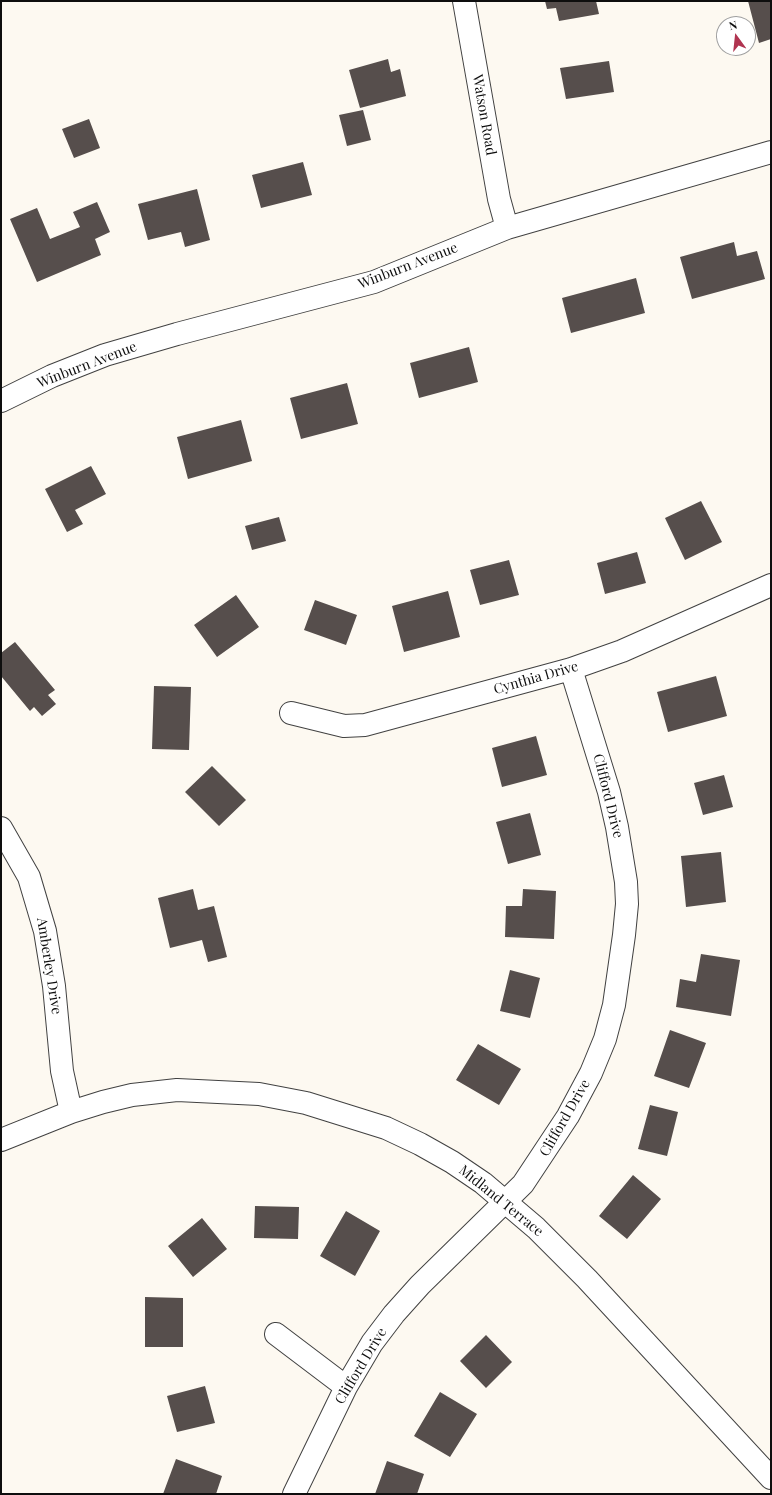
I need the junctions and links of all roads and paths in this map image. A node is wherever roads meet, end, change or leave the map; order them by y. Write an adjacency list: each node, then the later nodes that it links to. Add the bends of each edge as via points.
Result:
1 (464, 1): 3 (street, Watson Road, via 499,198)
2 (771, 152): 3 (street, Winburn Avenue)
3 (507, 228): 4 (street, Winburn Avenue, via 374,282 105,355 52,376)
4 (1, 401)
5 (771, 585): 6 (street, Cynthia Drive, via 622,650)
6 (570, 669): 7 (street, Cynthia Drive, via 365,725 344,726); 11 (street, Clifford Drive, via 607,785 617,827 626,882 624,935 614,1005 605,1040 591,1073 544,1156)
7 (291, 713)
8 (1, 828): 9 (street, Amberley Drive, via 29,877 45,931 54,986 62,1071)
9 (71, 1112): 10 (street, Midland Terrace); 11 (street, Midland Terrace, via 132,1095 178,1090 259,1094 306,1103 386,1128 420,1144 470,1175)
10 (1, 1140)
11 (506, 1202): 13 (street, Clifford Drive, via 420,1285 394,1314 372,1343); 14 (street, Midland Terrace, via 587,1279)
12 (276, 1334): 13 (street)
13 (346, 1387): 15 (street, Clifford Drive)
14 (771, 1478)
15 (294, 1494)

